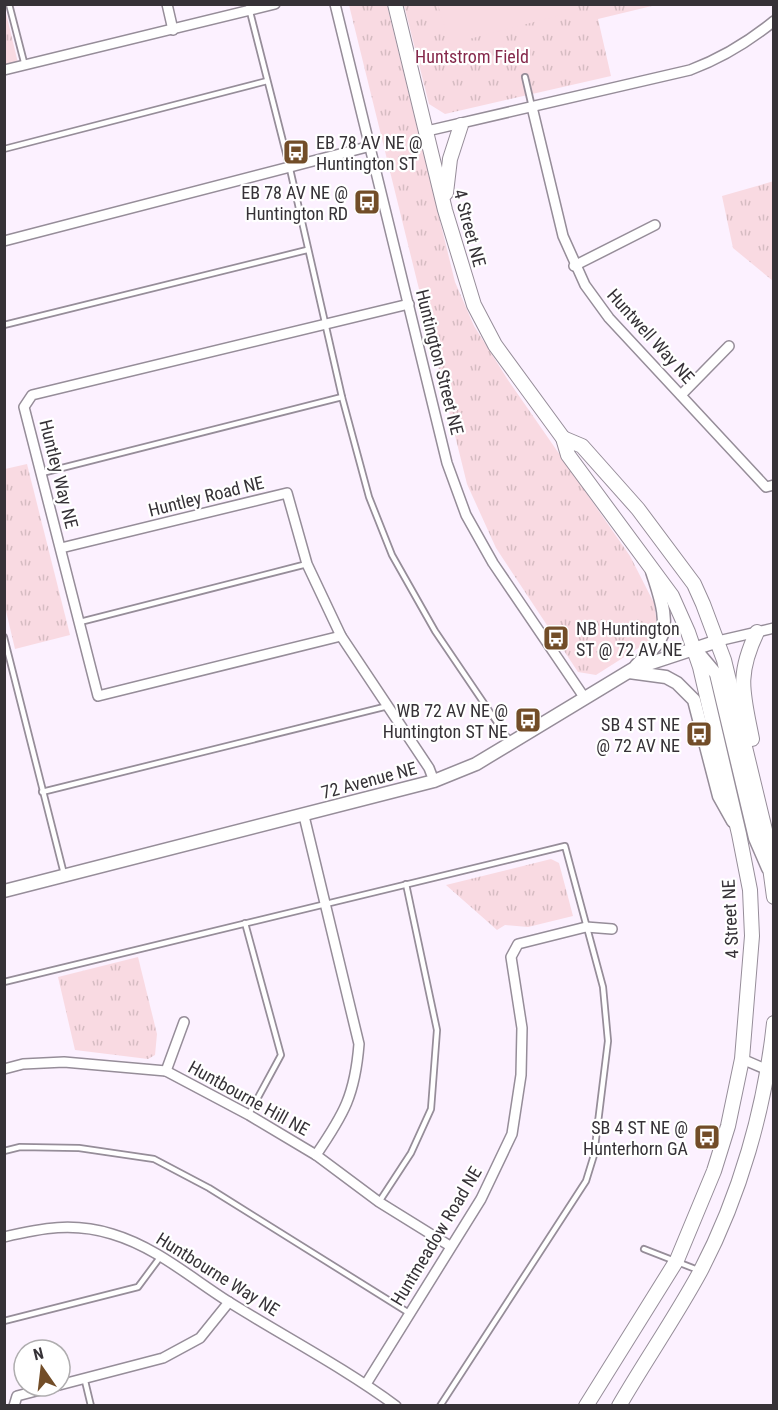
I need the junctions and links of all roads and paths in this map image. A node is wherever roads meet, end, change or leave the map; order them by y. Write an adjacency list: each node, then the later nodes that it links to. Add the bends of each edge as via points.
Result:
1 (9, 4): 9 (lane)
2 (167, 4): 8 (street)
3 (275, 4): 6 (street)
4 (335, 4): 16 (street, Huntington Street NE)
5 (395, 4): 15 (main road, 4 Street NE)
6 (249, 8): 8 (street); 12 (lane)
7 (774, 21): 13 (street, via 719,60)
8 (173, 30): 9 (street)
9 (25, 66): 10 (street)
10 (4, 70)
11 (525, 76): 13 (lane)
12 (267, 81): 17 (lane); 18 (lane)
13 (532, 107): 14 (street); 23 (street, Huntwell Way NE)
14 (461, 124): 15 (street); 19 (main road, via 450,159)
15 (427, 131): 19 (main road, 4 Street NE)
16 (367, 147): 18 (street); 24 (street, Huntington Street NE)
17 (4, 149)
18 (290, 169): 21 (street); 22 (lane)
19 (446, 210): 30 (main road, 4 Street NE, via 474,305 495,345)
20 (655, 225): 23 (street)
21 (4, 241)
22 (306, 250): 25 (lane); 26 (lane)
23 (574, 266): 28 (street, Huntwell Way NE, via 609,318)
24 (409, 304): 26 (street, Huntley Way NE); 44 (street, Huntington Street NE, via 447,463 466,515 493,563)
25 (4, 325)
26 (324, 325): 29 (lane); 31 (street, Huntley Way NE, via 32,395 24,407)
27 (729, 346): 28 (street)
28 (681, 395): 32 (street, Huntwell Way NE, via 766,487)
29 (342, 397): 31 (lane); 46 (lane, via 369,497 392,555 435,631)
30 (563, 438): 35 (main road, 4 Street NE, via 568,455); 41 (main road, 4 Street NE, via 582,446 638,509 693,584)
31 (42, 474): 33 (street, Huntley Way NE)
32 (774, 485)
33 (61, 548): 34 (street, Huntley Road NE, via 287,493); 36 (street, Huntley Way NE)
34 (307, 564): 36 (lane); 39 (street, Huntley Road NE)
35 (652, 569): 42 (main road, 4 Street NE, via 672,596); 43 (street, via 663,633)
36 (79, 622): 39 (street, Huntley Way NE, via 98,696)
37 (774, 628): 38 (street)
38 (757, 632): 41 (street); 51 (main road, via 745,659 741,682 763,798)
39 (341, 636): 45 (street, Huntley Road NE)
40 (4, 638): 48 (lane)
41 (718, 641): 42 (street, 72 Avenue NE); 51 (main road, 4 Street NE)
42 (694, 648): 43 (street, 72 Avenue NE); 50 (main road, 4 Street NE); 52 (street, via 716,674 754,838)
43 (631, 671): 44 (street, 72 Avenue NE); 50 (street, via 677,682 694,700 719,796)
44 (584, 698): 46 (street, 72 Avenue NE)
45 (388, 706): 47 (street, Huntley Road NE); 48 (lane)
46 (512, 743): 47 (street, 72 Avenue NE, via 476,764)
47 (434, 781): 49 (street, 72 Avenue NE)
48 (42, 792): 53 (lane)
49 (304, 816): 53 (street, 72 Avenue NE); 57 (street)
50 (737, 828): 64 (main road, 4 Street NE, via 750,890 752,936)
51 (765, 830): 52 (main road, 4 Street NE)
52 (771, 874): 56 (main road, 4 Street NE)
53 (65, 876): 55 (street, 72 Avenue NE)
54 (406, 884): 57 (lane); 59 (lane, via 565,846); 71 (lane, via 437,1030 431,1109 411,1153)
55 (4, 891)
56 (774, 897)
57 (327, 903): 58 (lane); 70 (street, via 359,1044 356,1078 342,1117)
58 (245, 923): 61 (lane); 68 (lane, via 281,1055)
59 (586, 927): 60 (street, Huntmeadow Road NE); 73 (street, Huntmeadow Road NE, via 518,944 511,957 522,1028 521,1075 512,1134 481,1199); 86 (lane, via 603,987 608,1041 589,1172)
60 (612, 929)
61 (4, 982)
62 (184, 1022): 67 (street)
63 (774, 1023): 65 (main road)
64 (742, 1059): 65 (street); 65 (street); 76 (main road, 4 Street NE, via 714,1171)
65 (771, 1064): 77 (main road, via 735,1191)
66 (4, 1069): 67 (street, Huntbourne Hill NE, via 64,1062)
67 (166, 1071): 68 (street, Huntbourne Hill NE)
68 (249, 1115): 70 (street, Huntbourne Hill NE)
69 (4, 1151): 79 (lane, via 20,1147 79,1148 154,1159 209,1188)
70 (316, 1155): 71 (street, Huntbourne Hill NE)
71 (379, 1202): 73 (street, Huntbourne Hill NE)
72 (4, 1237): 75 (street, Huntbourne Way NE, via 48,1226 84,1227 120,1237)
73 (450, 1246): 79 (street, Huntmeadow Road NE)
74 (644, 1249): 76 (lane)
75 (161, 1256): 78 (street, Huntbourne Way NE); 80 (lane, via 138,1287)
76 (677, 1260): 77 (lane); 87 (main road, 4 Street NE)
77 (700, 1271): 88 (main road)
78 (229, 1302): 81 (street, via 200,1338 172,1353); 82 (street, Huntbourne Way NE)
79 (409, 1313): 82 (street, Huntmeadow Road NE)
80 (4, 1321)
81 (85, 1381): 83 (street, via 17,1396); 84 (lane)
82 (366, 1384): 85 (street, Huntbourne Way NE)
83 (14, 1406)
84 (91, 1406)
85 (396, 1406)
86 (440, 1406)
87 (586, 1406)
88 (619, 1406)

